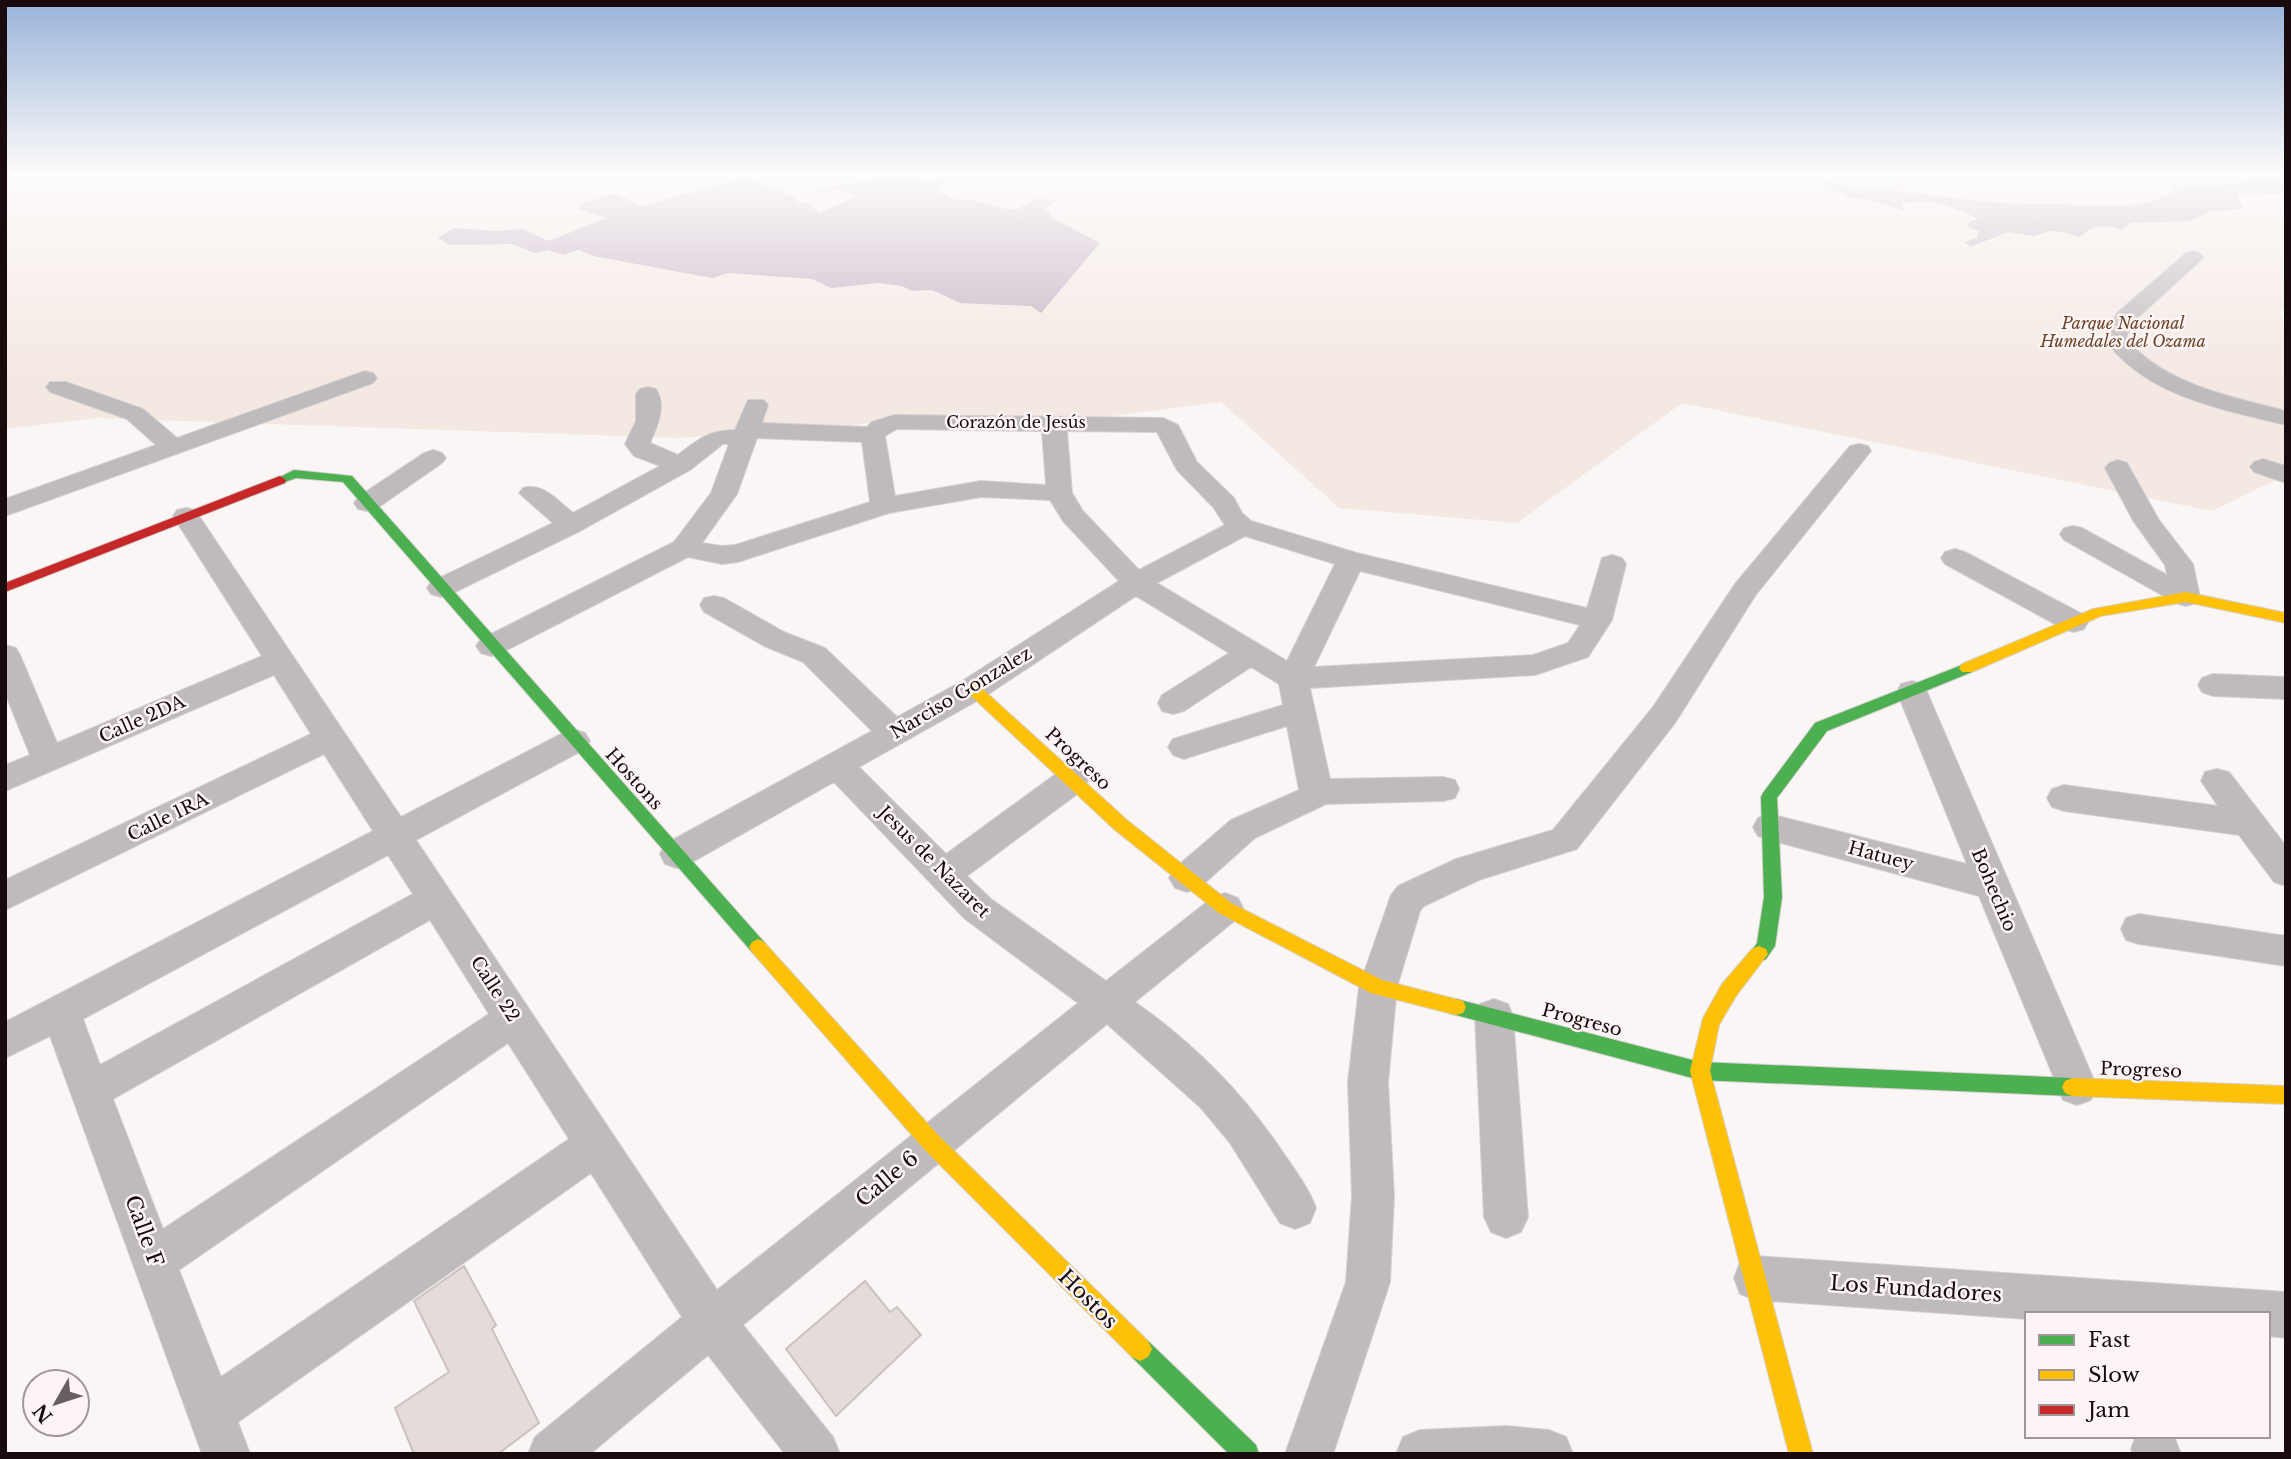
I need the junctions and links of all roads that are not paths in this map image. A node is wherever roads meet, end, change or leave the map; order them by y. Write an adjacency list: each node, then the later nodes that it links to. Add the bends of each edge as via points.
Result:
1 (2193, 257): 5 (street, via 2124,318 2115,338 2123,352 2155,374 2199,393)
2 (365, 378): 9 (street)
3 (58, 387): 9 (street, via 135,414)
4 (648, 394): 12 (street, via 648,421 637,443 643,451)
5 (2286, 418)
6 (1054, 423): 8 (street, Corazón de Jesús, via 894,422); 15 (street); 21 (street, Corazón de Jesús, via 1163,425 1186,465)
7 (749, 424): 8 (street); 12 (street, via 712,439); 23 (street, via 724,494)
8 (873, 435): 17 (street)
9 (172, 446): 18 (street)
10 (1859, 451): 71 (street, via 1745,590 1664,715 1565,840 1468,869 1411,896 1404,905)
11 (433, 458): 16 (street)
12 (681, 465): 20 (street)
13 (2118, 468): 30 (street, via 2147,522 2179,564)
14 (532, 493): 20 (street)
15 (1059, 494): 17 (street, via 981,489); 27 (street, via 1072,515)
16 (368, 503): 19 (street, Hostons, via 347,479 294,474); 29 (street, Hostons)
17 (884, 506): 23 (street, via 738,553)
18 (5, 508)
19 (186, 516): 28 (street); 38 (street, Calle 22)
20 (571, 525): 29 (street)
21 (1242, 527): 25 (street); 27 (street, Narciso Gonzalez)
22 (2073, 534): 30 (street)
23 (684, 548): 35 (street)
24 (1955, 558): 34 (street)
25 (1351, 560): 33 (street); 39 (street)
26 (1612, 564): 33 (street)
27 (1136, 583): 36 (street); 42 (street, Narciso Gonzalez)
28 (5, 588)
29 (441, 588): 35 (street, Hostons)
30 (2186, 597): 32 (street); 34 (street, via 2098,612)
31 (714, 605): 46 (street, via 774,639 814,655)
32 (2286, 618)
33 (1598, 620): 39 (street, via 1578,650 1535,665)
34 (2074, 622): 43 (street)
35 (491, 646): 48 (street, Hostons)
36 (1251, 653): 39 (street); 44 (street)
37 (5, 655): 50 (street)
38 (280, 660): 47 (street, Calle 22); 50 (street, Calle 2DA)
39 (1293, 679): 45 (street)
40 (2213, 685): 41 (street)
41 (2286, 688)
42 (973, 689): 46 (street, Narciso Gonzalez); 53 (street, Progreso)
43 (1912, 692): 59 (street, via 1821,727 1769,797); 65 (street, Bohechio)
44 (1173, 703)
45 (1300, 711): 49 (street); 56 (street)
46 (894, 733): 51 (street, Narciso Gonzalez)
47 (330, 738): 60 (street, Calle 22); 66 (street, Calle 1RA)
48 (574, 741): 60 (street); 61 (street, Hostons)
49 (1184, 747)
50 (48, 760): 52 (street, Calle 2DA)
51 (837, 765): 61 (street, Narciso Gonzalez); 63 (street, Jesus de Nazaret)
52 (5, 779)
53 (1072, 780): 63 (street); 64 (street, Progreso)
54 (2217, 781): 58 (street)
55 (1443, 789): 56 (street)
56 (1316, 792): 64 (street, via 1313,799 1243,829)
57 (2064, 798): 58 (street)
58 (2248, 822): 62 (street)
59 (1770, 827): 65 (street, Hatuey); 77 (street, via 1773,897 1766,946 1730,990 1710,1024)
60 (395, 836): 67 (street, Calle 22); 73 (street)
61 (677, 854): 81 (street, Hostons)
62 (2286, 872)
63 (944, 874): 72 (street, Jesus de Nazaret, via 978,909)
64 (1187, 877): 68 (street, Progreso)
65 (1993, 886): 78 (street, Bohechio)
66 (5, 896)
67 (436, 899): 75 (street, Calle 22); 79 (street)
68 (1225, 908): 71 (street, Progreso); 72 (street, Calle 6)
69 (2139, 929): 70 (street)
70 (2286, 951)
71 (1378, 987): 74 (street, Progreso); 94 (street, via 1368,1082 1373,1196 1368,1282)
72 (1106, 1002): 81 (street, Calle 6); 83 (street, Jesus de Nazaret, via 1215,1095 1244,1129)
73 (60, 1010): 76 (street); 79 (street, Calle F)
74 (1494, 1016): 77 (street, Progreso); 84 (street)
75 (514, 1018): 82 (street, Calle 22); 85 (street)
76 (5, 1041)
77 (1700, 1071): 78 (street, Progreso); 86 (street)
78 (2077, 1087): 80 (street, Progreso)
79 (92, 1090): 85 (street, Calle F)
80 (2286, 1095)
81 (931, 1142): 88 (street, Calle 6); 93 (street, Hostos)
82 (596, 1145): 88 (street, Calle 22); 89 (street)
83 (1295, 1208)
84 (1506, 1217)
85 (155, 1260): 89 (street, Calle F)
86 (1756, 1278): 87 (street, Los Fundadores); 97 (street)
87 (2257, 1312)
88 (713, 1324): 91 (street, Calle 6); 92 (street, Calle 22)
89 (211, 1412): 90 (street, Calle F)
90 (226, 1454)
91 (552, 1454)
92 (816, 1454)
93 (1247, 1454)
94 (1309, 1454)
95 (1420, 1454): 96 (street, via 1506,1450)
96 (1549, 1454)
97 (1801, 1454)

